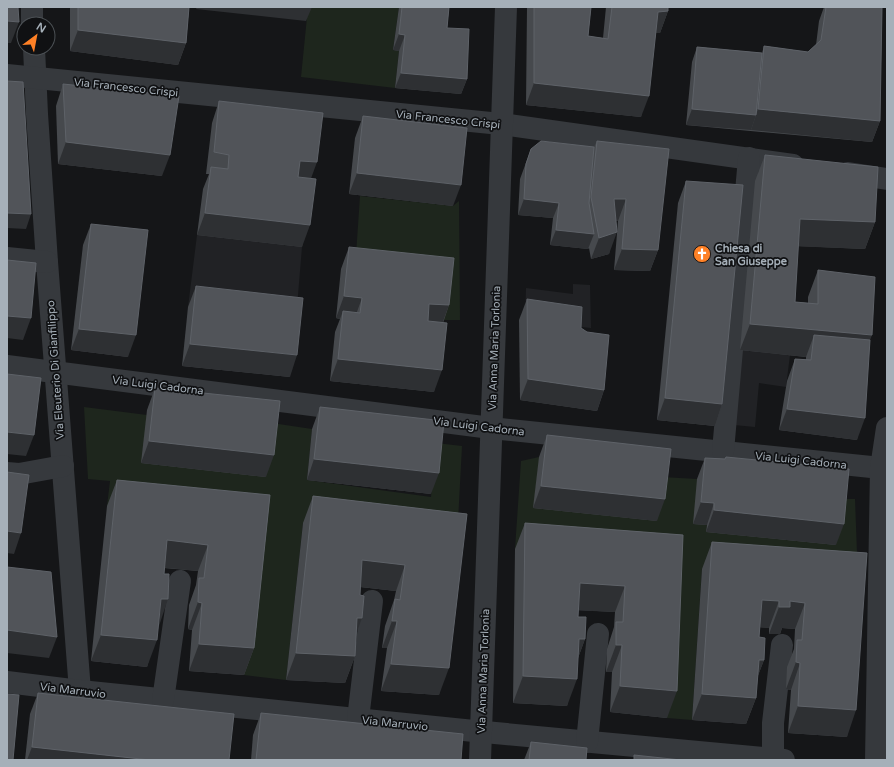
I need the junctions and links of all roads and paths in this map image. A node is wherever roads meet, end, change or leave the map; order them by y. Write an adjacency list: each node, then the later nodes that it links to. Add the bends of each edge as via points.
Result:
1 (506, 7): 5 (street, Via Anna Maria Torlonia)
2 (35, 56): 4 (street, Via Eleuterio Di Gianfilippo)
3 (7, 76): 4 (street, Via Francesco Crispi)
4 (36, 78): 5 (street, Via Francesco Crispi); 9 (street, Via Eleuterio Di Gianfilippo)
5 (501, 124): 6 (street, Via Francesco Crispi); 12 (street, Via Anna Maria Torlonia)
6 (749, 158): 7 (street, Via Francesco Crispi); 14 (street)
7 (887, 179)
8 (7, 258): 9 (street)
9 (47, 262): 11 (street, Via Eleuterio Di Gianfilippo)
10 (7, 366): 11 (street, Via Luigi Cadorna)
11 (55, 372): 12 (street, Via Luigi Cadorna); 15 (street, Via Eleuterio Di Gianfilippo)
12 (491, 428): 14 (street, Via Luigi Cadorna); 26 (street, Via Anna Maria Torlonia)
13 (887, 428): 16 (street)
14 (723, 451): 16 (street, Via Luigi Cadorna)
15 (63, 466): 17 (street, via 19,474); 23 (street, Via Eleuterio Di Gianfilippo)
16 (881, 468): 31 (street)
17 (7, 473)
18 (180, 581): 24 (street)
19 (372, 601): 25 (street)
20 (598, 634): 27 (street)
21 (782, 645): 29 (street, via 773,724)
22 (7, 682): 23 (street, Via Marruvio)
23 (80, 691): 24 (street, Via Marruvio)
24 (163, 700): 25 (street, Via Marruvio)
25 (358, 719): 26 (street, Via Marruvio)
26 (481, 732): 27 (street, Via Marruvio); 30 (street, Via Anna Maria Torlonia)
27 (587, 742): 28 (street, Via Marruvio)
28 (703, 756): 29 (street, Via Marruvio)
29 (778, 759)
30 (480, 760)
31 (876, 760)

